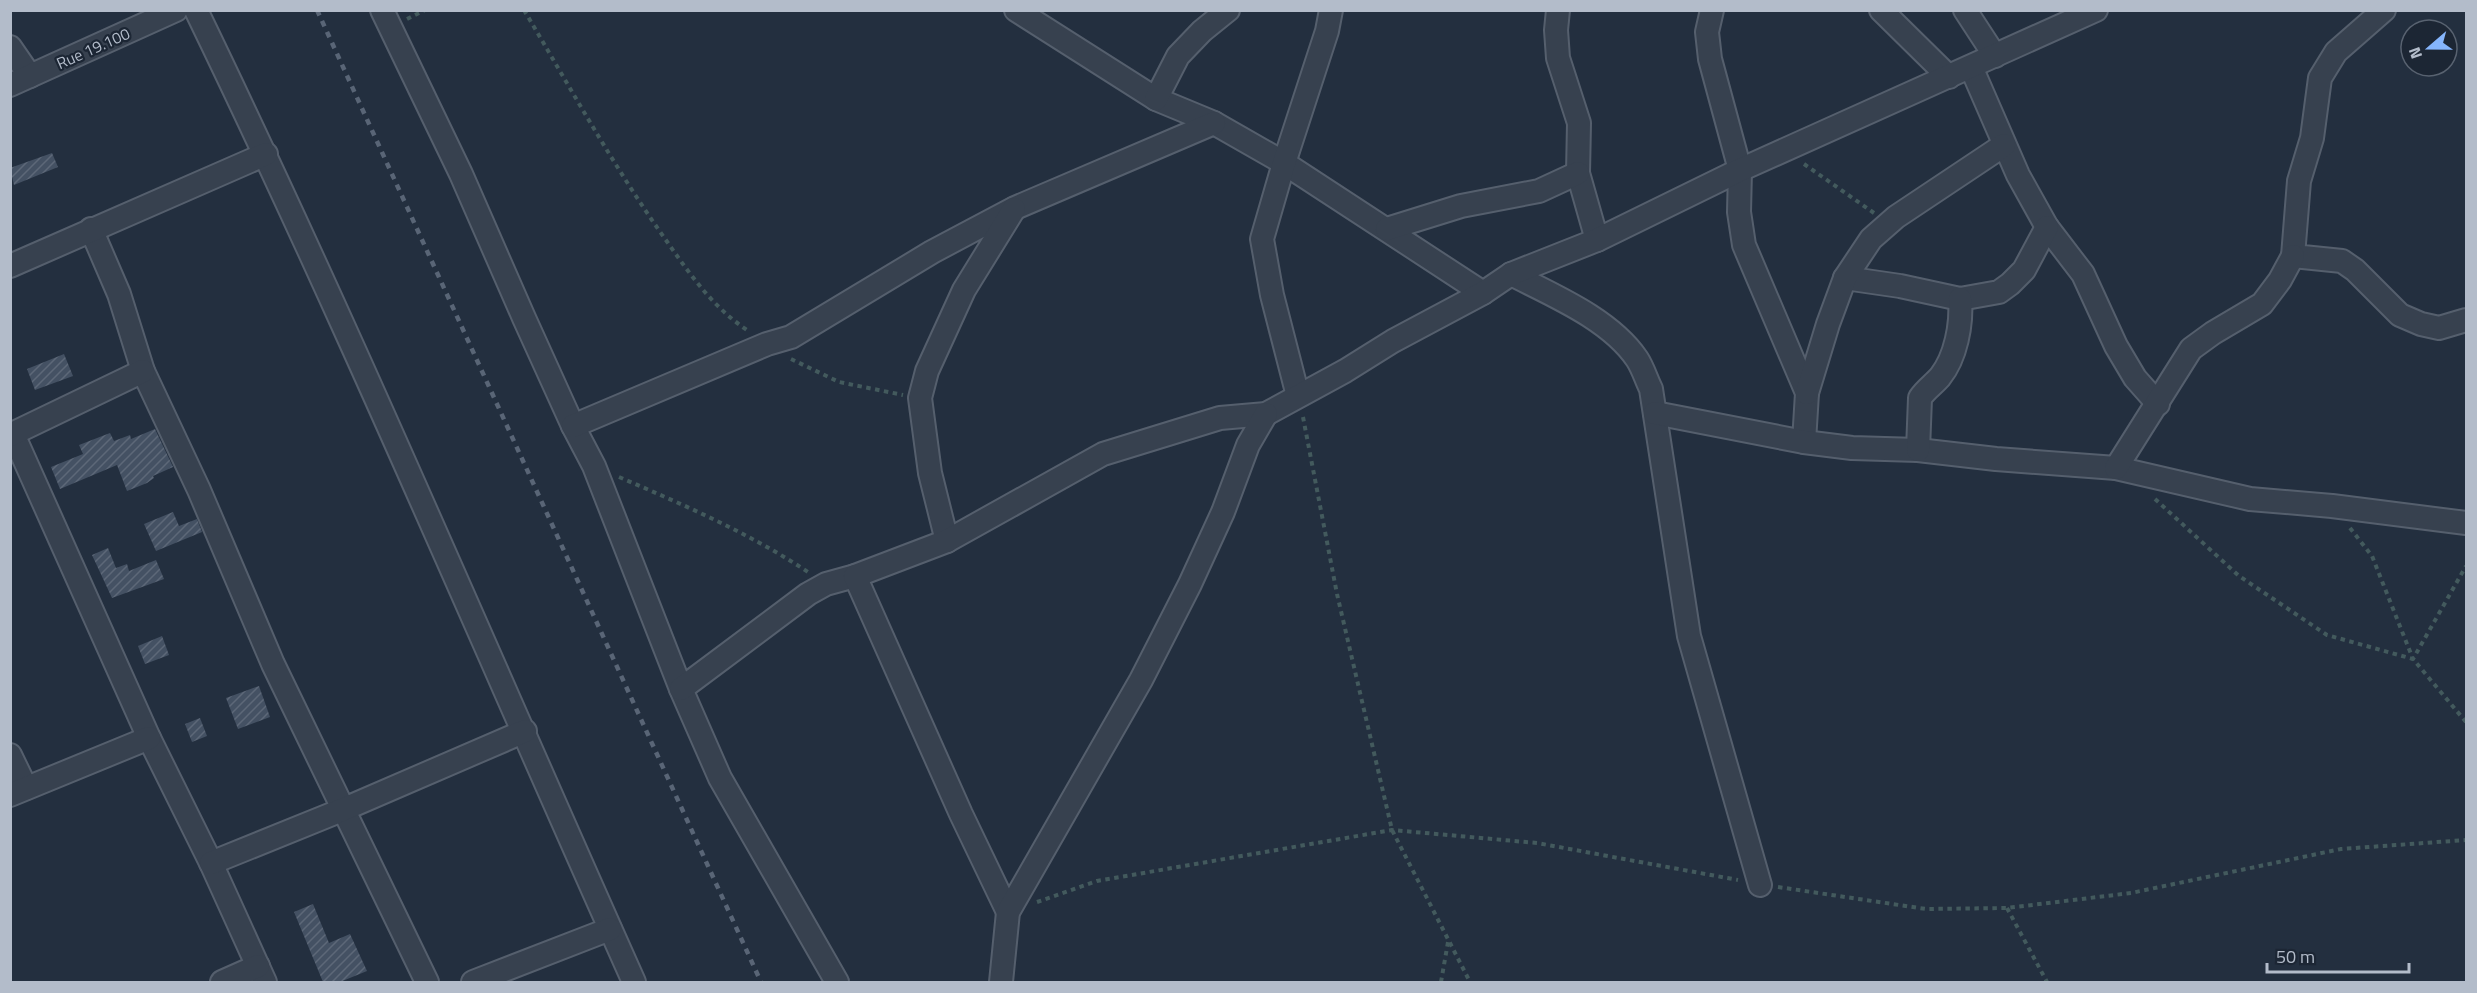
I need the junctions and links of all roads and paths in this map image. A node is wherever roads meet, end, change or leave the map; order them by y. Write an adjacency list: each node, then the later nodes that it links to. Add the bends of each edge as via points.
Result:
1 (176, 10): 18 (street, Rue 19.100)
2 (196, 10): 23 (street)
3 (382, 10): 48 (street, via 461,174)
4 (524, 10): 40 (path, via 638,202 694,279 728,317)
5 (1228, 10): 19 (street, via 1178,56)
6 (1331, 10): 24 (street)
7 (1558, 10): 26 (street, via 1558,58 1579,123)
8 (1712, 10): 25 (street, via 1707,32 1710,59)
9 (1881, 10): 17 (street)
10 (1965, 10): 15 (street)
11 (2096, 10): 15 (street)
12 (2384, 10): 33 (street, via 2336,52 2320,78 2312,138 2299,181)
13 (1024, 13): 19 (street)
14 (10, 47): 18 (street)
15 (1995, 56): 16 (street)
16 (1971, 67): 17 (street); 21 (street)
17 (1949, 77): 22 (street)
18 (20, 80)
19 (1156, 99): 20 (street)
20 (1214, 123): 24 (street); 27 (street)
21 (2004, 145): 28 (street); 29 (street)
22 (1783, 151): 25 (street); 29 (path, via 1856,199 1875,214)
23 (266, 154): 30 (street); 64 (street)
24 (1284, 163): 31 (street); 43 (street, via 1262,239 1272,295)
25 (1740, 170): 32 (street); 42 (street, via 1739,212 1744,245)
26 (1578, 173): 31 (street, via 1539,191 1461,206); 32 (street)
27 (1015, 208): 40 (street, via 922,257 813,325); 44 (street, via 964,290 927,371)
28 (2047, 227): 38 (street, via 2024,270 2010,284 1999,292); 45 (street, via 2084,274 2116,346 2135,378)
29 (1884, 228): 36 (street, via 1870,239)
30 (91, 229): 34 (street); 41 (street, via 119,294)
31 (1387, 229): 37 (street)
32 (1597, 240): 35 (street)
33 (2293, 256): 39 (street, via 2342,261 2400,315 2421,324 2439,328); 45 (street, via 2262,304 2191,349)
34 (10, 266)
35 (1510, 274): 37 (street); 46 (street, via 1574,306 1611,332 1637,359 1651,389)
36 (1845, 278): 38 (street); 42 (street)
37 (1483, 293): 43 (street)
38 (1960, 299): 51 (street, via 1959,336 1942,374 1920,398)
39 (2466, 320)
40 (767, 344): 44 (path, via 839,382); 48 (street)
41 (142, 371): 49 (street); 68 (street)
42 (1807, 393): 50 (street)
43 (1299, 396): 47 (street); 69 (path, via 1336,594)
44 (920, 398): 57 (street, via 930,473)
45 (2158, 404): 53 (street)
46 (1655, 413): 50 (street); 72 (street, via 1689,636)
47 (1266, 414): 57 (street, via 1220,418 1103,454); 74 (street, via 1248,445 1223,512 1147,670)
48 (573, 426): 52 (street)
49 (12, 434): 65 (street)
50 (1804, 442): 51 (street)
51 (1918, 450): 53 (street)
52 (594, 466): 60 (path, via 698,511 777,552); 62 (street)
53 (2116, 468): 55 (street, via 2250,499)
54 (2152, 497): 61 (path, via 2239,576 2327,635)
55 (2332, 506): 56 (street); 61 (path, via 2372,556)
56 (2466, 523)
57 (947, 541): 59 (street)
58 (2466, 566): 61 (path)
59 (855, 576): 60 (street); 74 (street)
60 (826, 584): 62 (street)
61 (2413, 659): 63 (path)
62 (681, 689): 82 (street, via 720,778)
63 (2466, 723)
64 (525, 731): 68 (street); 75 (street)
65 (149, 738): 67 (street); 71 (street)
66 (10, 755): 67 (street)
67 (18, 791)
68 (342, 810): 71 (street); 79 (street)
69 (1392, 830): 72 (path, via 1537,843); 74 (path, via 1097,881); 76 (path)
70 (2466, 840): 73 (path, via 2341,849 2131,893)
71 (211, 863): 77 (street)
72 (1760, 885): 73 (path, via 1926,909)
73 (2007, 908): 86 (path)
74 (1008, 912): 83 (street)
75 (610, 929): 80 (street); 81 (street)
76 (1448, 940): 84 (path); 85 (path)
77 (261, 974): 78 (street)
78 (222, 982)
79 (427, 982)
80 (473, 982)
81 (634, 982)
82 (837, 982)
83 (1001, 982)
84 (1441, 982)
85 (1470, 982)
86 (2047, 982)

